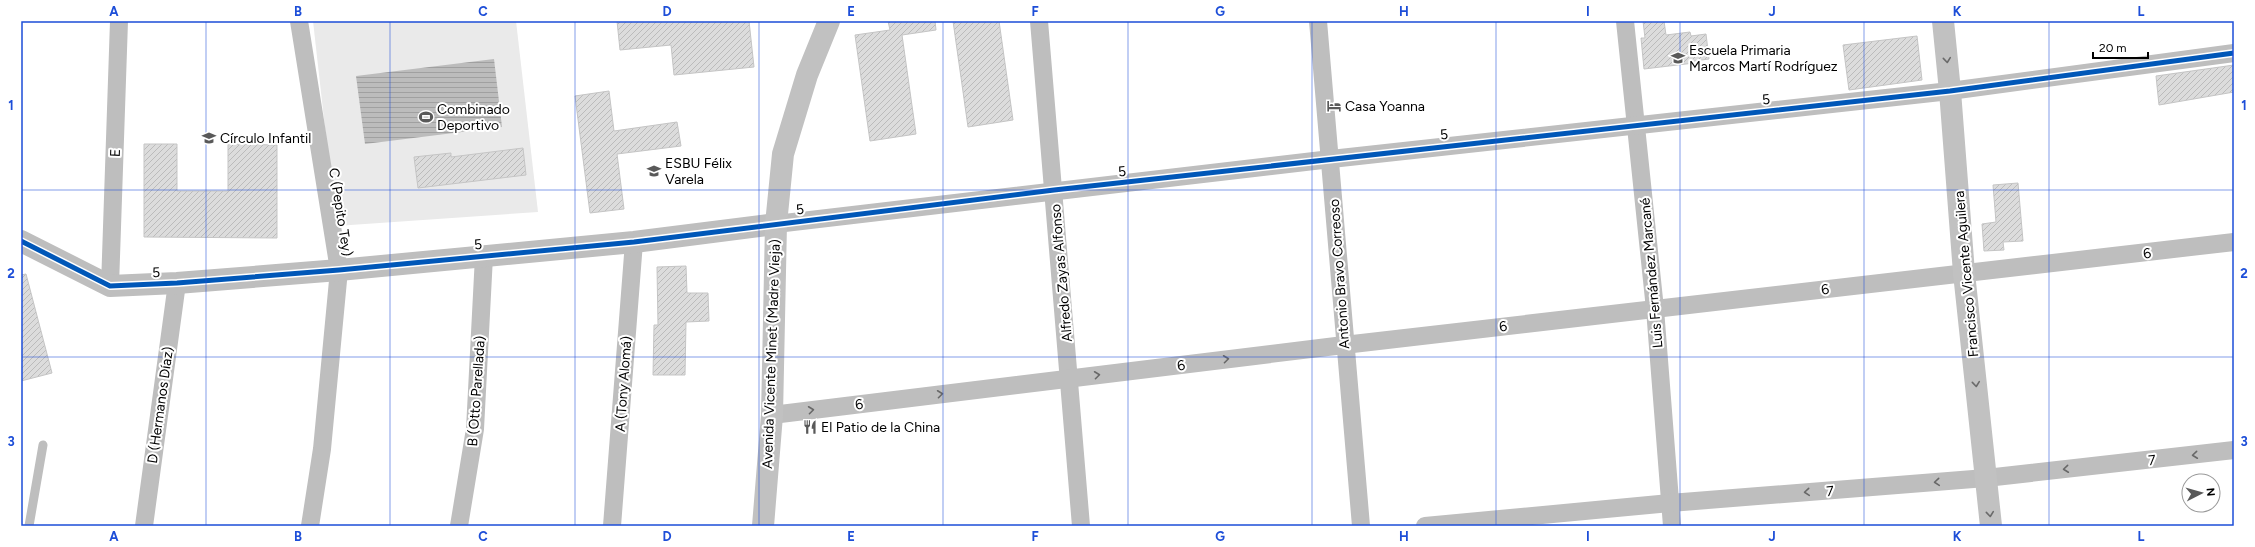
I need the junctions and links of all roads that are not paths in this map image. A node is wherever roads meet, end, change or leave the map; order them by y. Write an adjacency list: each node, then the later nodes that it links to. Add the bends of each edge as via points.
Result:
1 (120, 21): 21 (street, E)
2 (299, 21): 18 (street, C (Pepito Tey))
3 (829, 21): 13 (main road, Avenida Vicente Minet (Madre Vieja), via 807,75 783,154)
4 (1039, 21): 12 (street, Alfredo Zayas Alfonso)
5 (1318, 21): 11 (street, Antonio Bravo Correoso)
6 (1625, 21): 10 (street, Luis Fernández Marcané)
7 (1943, 21): 9 (main road, Francisco Vicente Aguilera, one-way to 9)
8 (2234, 53): 9 (street, 5)
9 (1950, 91): 10 (street, 5); 19 (main road, Francisco Vicente Aguilera)
10 (1637, 125): 11 (street, 5); 22 (street, Luis Fernández Marcané)
11 (1331, 159): 12 (street, 5); 23 (street, Antonio Bravo Correoso)
12 (1054, 190): 13 (street, 5); 24 (street, Alfredo Zayas Alfonso)
13 (776, 224): 15 (street, 5); 25 (main road, Avenida Vicente Minet (Madre Vieja))
14 (21, 241): 21 (street, 5)
15 (634, 242): 17 (street, 5); 34 (street, A (Tony Alomá))
16 (2234, 242): 19 (street, 6)
17 (484, 256): 18 (street, 5); 33 (street, B (Otto Parellada), via 475,429)
18 (339, 270): 20 (street, 5); 32 (street, C (Pepito Tey), via 322,449)
19 (1964, 273): 22 (street, 6); 28 (main road, Francisco Vicente Aguilera, one-way to 28)
20 (177, 283): 21 (street, 5); 31 (street, D (Hermanos Díaz))
21 (110, 286)
22 (1655, 309): 23 (street, 6); 29 (street, Luis Fernández Marcané)
23 (1344, 345): 24 (street, 6, one-way to 23); 37 (street, Antonio Bravo Correoso)
24 (1070, 378): 25 (street, 6, one-way to 24); 36 (street, Alfredo Zayas Alfonso)
25 (772, 415): 35 (main road, Avenida Vicente Minet (Madre Vieja))
26 (43, 445): 30 (lane)
27 (2234, 450): 28 (street, 7, one-way to 28)
28 (1986, 478): 29 (street, 7, one-way to 29); 40 (main road, Francisco Vicente Aguilera, one-way to 40)
29 (1670, 503): 38 (street, 7); 39 (street, Luis Fernández Marcané)
30 (29, 526)
31 (144, 526)
32 (310, 526)
33 (459, 526)
34 (612, 526)
35 (763, 526)
36 (1081, 526)
37 (1361, 526)
38 (1425, 526)
39 (1672, 526)
40 (1991, 526)

